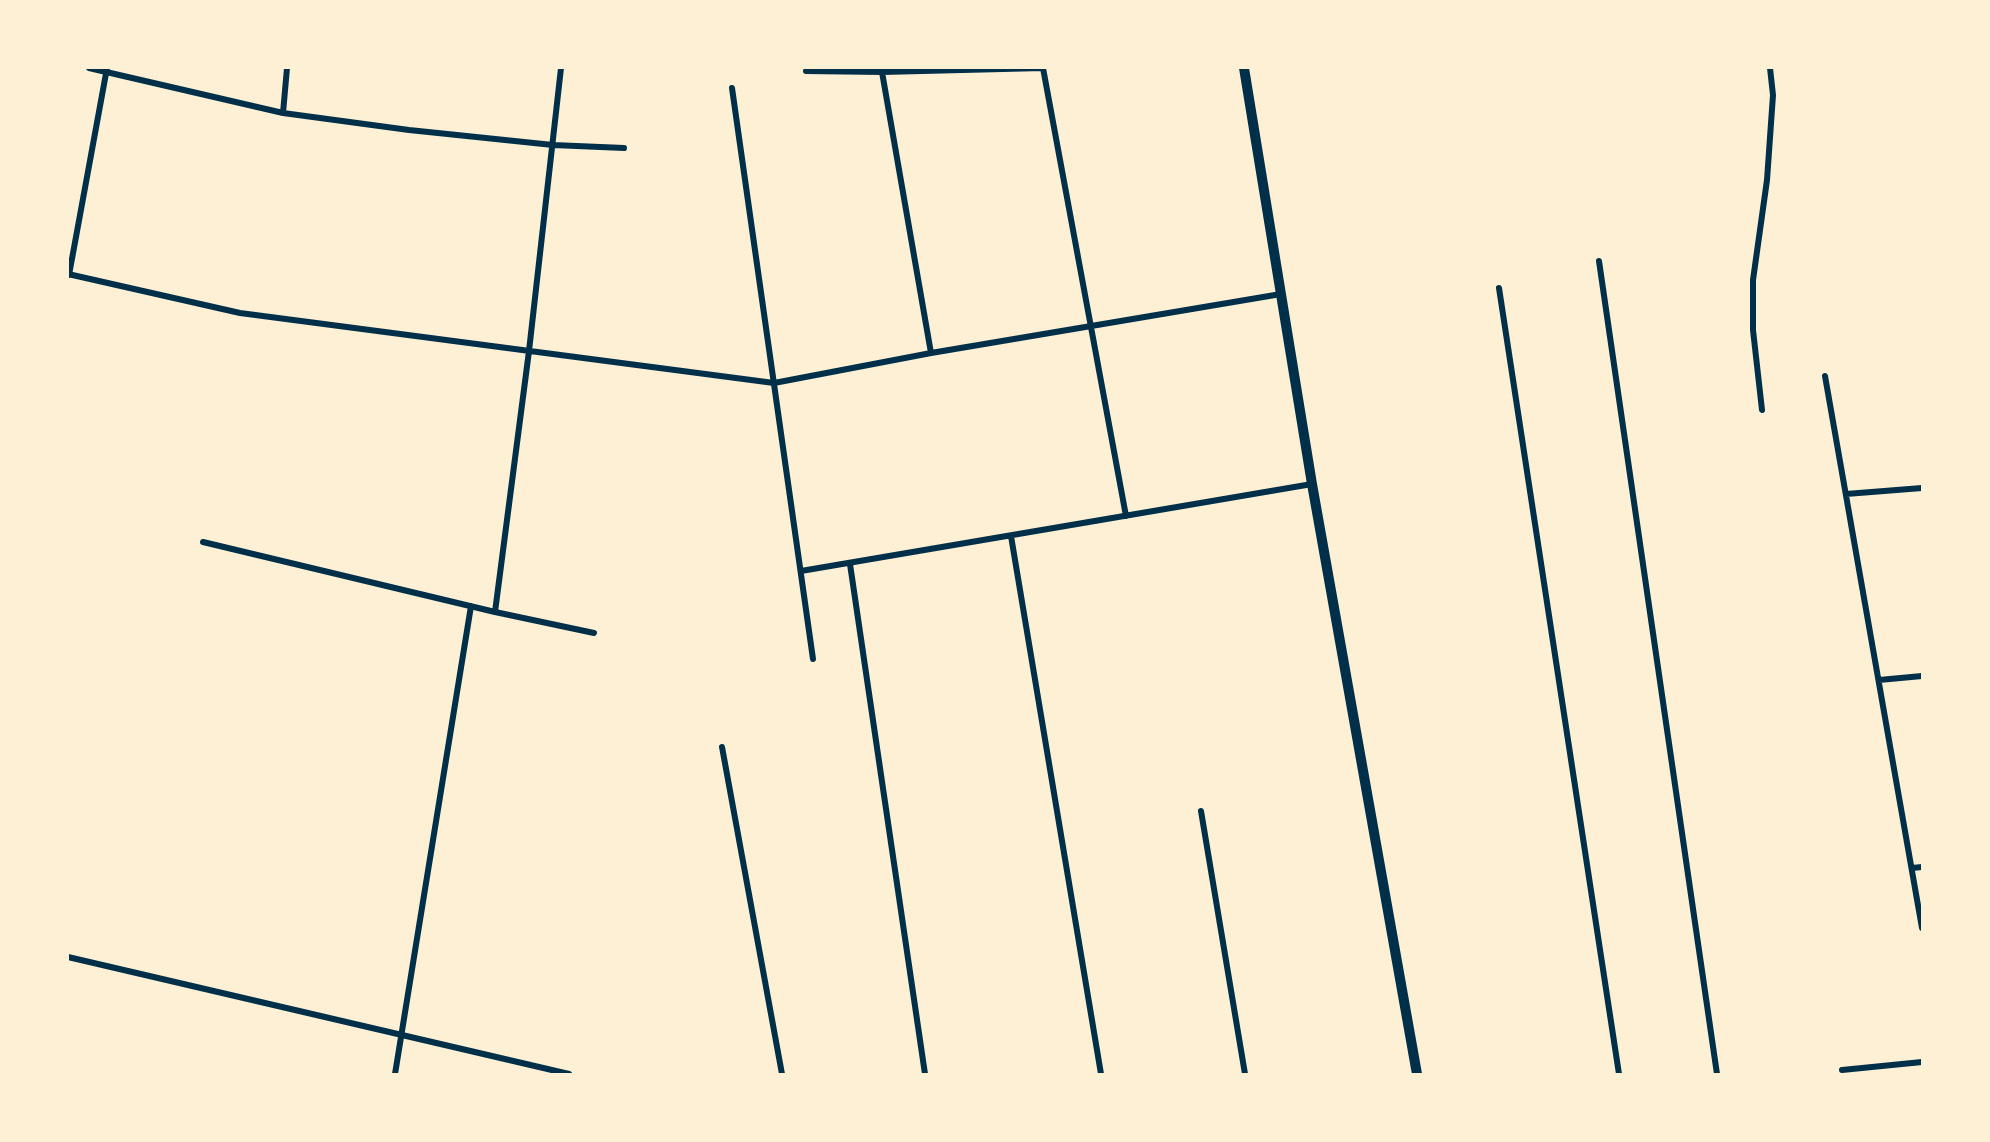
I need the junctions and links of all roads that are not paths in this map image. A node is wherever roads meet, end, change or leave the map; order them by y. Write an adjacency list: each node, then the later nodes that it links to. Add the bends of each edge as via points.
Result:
1 (89, 68): 6 (street)
2 (287, 68): 10 (street)
3 (561, 68): 11 (street)
4 (1244, 68): 16 (street)
5 (1770, 68): 22 (street, via 1773,95 1767,180 1753,280 1753,330)
6 (107, 70): 10 (street); 14 (street)
7 (806, 71): 8 (street)
8 (882, 72): 17 (street, via 1042,68); 19 (street)
9 (732, 88): 21 (street)
10 (283, 113): 11 (street)
11 (553, 145): 12 (street); 18 (street)
12 (624, 148)
13 (1599, 261): 54 (street)
14 (68, 274): 18 (street, via 240,313)
15 (1499, 288): 53 (street)
16 (1281, 294): 17 (street); 23 (street)
17 (1092, 326): 19 (street); 26 (street)
18 (530, 351): 21 (street); 32 (street)
19 (931, 353): 21 (street)
20 (1825, 376): 25 (street)
21 (774, 383): 30 (street)
22 (1762, 410)
23 (1312, 484): 26 (street); 52 (street)
24 (1923, 488): 25 (street)
25 (1846, 494): 36 (street)
26 (1126, 516): 27 (street)
27 (1011, 536): 29 (street); 50 (street)
28 (202, 542): 31 (street)
29 (850, 564): 30 (street); 49 (street)
30 (801, 571): 34 (street)
31 (471, 606): 32 (street); 43 (street)
32 (495, 612): 33 (street)
33 (594, 633)
34 (813, 659)
35 (1923, 676): 36 (street)
36 (1879, 680): 40 (street)
37 (722, 747): 48 (street)
38 (1201, 811): 51 (street)
39 (1923, 867): 40 (street)
40 (1912, 868): 41 (street)
41 (1923, 928)
42 (68, 957): 43 (street)
43 (402, 1037): 46 (street); 47 (street)
44 (1923, 1062): 45 (street)
45 (1842, 1070)
46 (395, 1074)
47 (569, 1074)
48 (782, 1074)
49 (925, 1074)
50 (1101, 1074)
51 (1245, 1074)
52 (1417, 1074)
53 (1619, 1074)
54 (1717, 1074)

